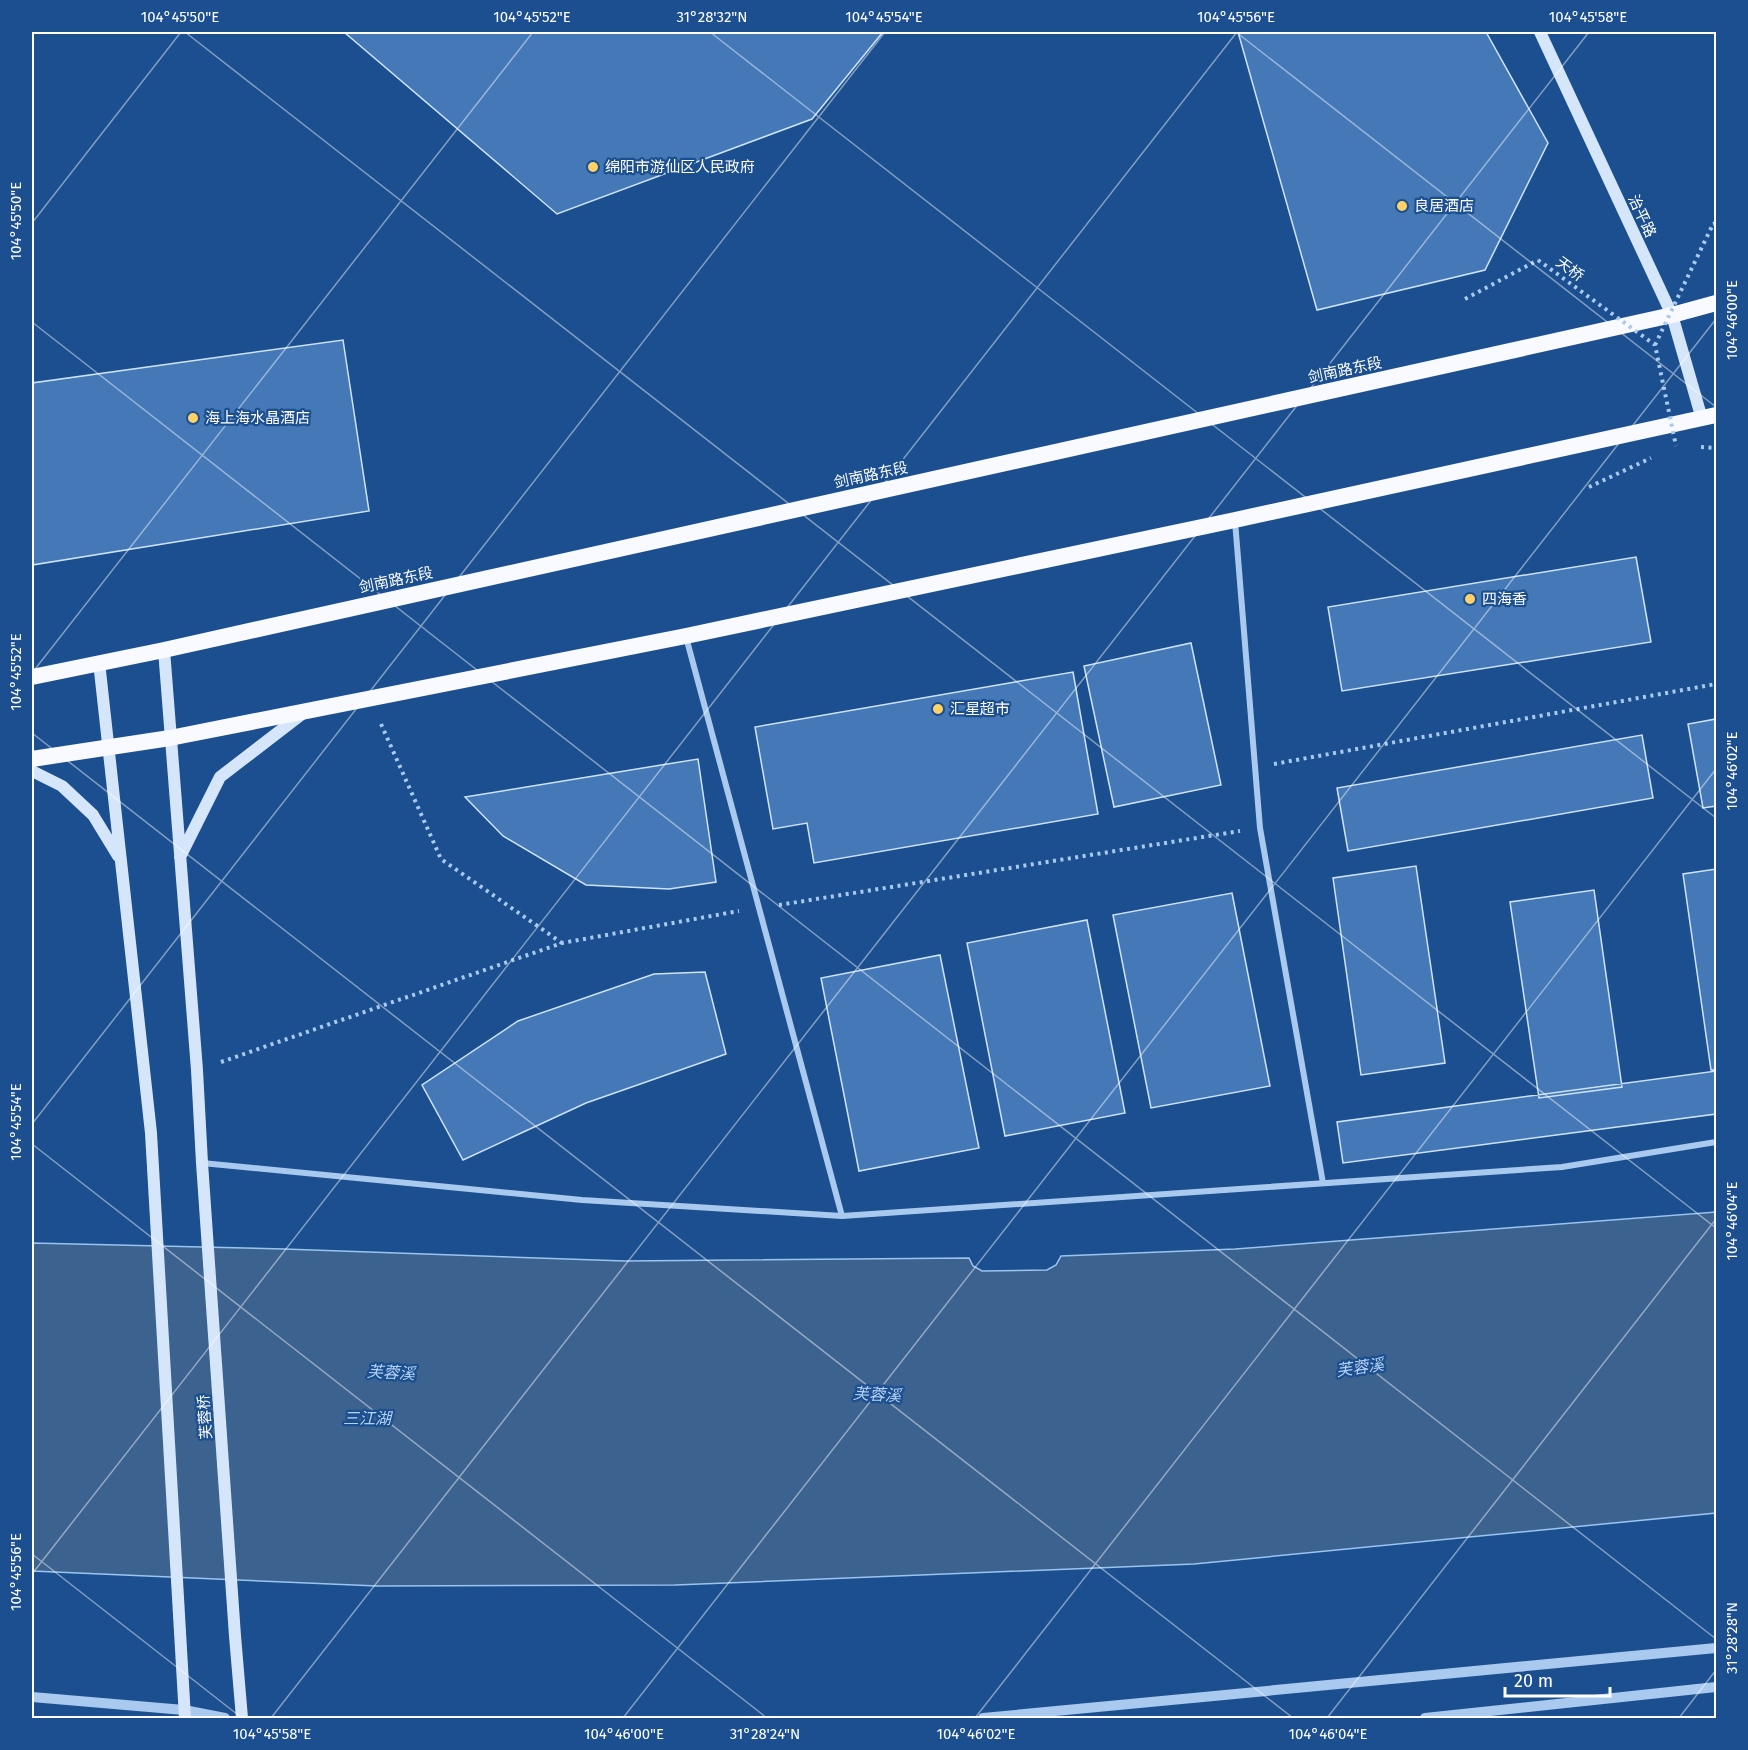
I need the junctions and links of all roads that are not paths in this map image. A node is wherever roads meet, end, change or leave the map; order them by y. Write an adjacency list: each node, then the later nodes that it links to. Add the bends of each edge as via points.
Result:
1 (1540, 32): 3 (main road, 治平路)
2 (1716, 303): 3 (highway, 剑南路东段)
3 (1672, 315): 4 (main road, 治平路); 7 (highway, 剑南路东段)
4 (1709, 417): 5 (highway)
5 (1235, 520): 6 (highway); 19 (street, via 1260,828)
6 (686, 636): 10 (highway); 20 (street)
7 (164, 650): 8 (highway, 剑南路东段); 11 (main road, 芙蓉桥)
8 (99, 662): 9 (highway, 剑南路东段); 12 (main road)
9 (32, 677)
10 (306, 711): 11 (highway); 15 (main road, via 220,777)
11 (170, 738): 12 (highway); 15 (main road, 芙蓉桥)
12 (108, 747): 13 (highway); 16 (main road)
13 (32, 759)
14 (32, 771): 16 (main road, via 62,786 93,815)
15 (180, 858): 18 (main road, 芙蓉桥)
16 (121, 862): 24 (main road, via 151,1132)
17 (1716, 1142): 19 (street, via 1562,1167)
18 (202, 1163): 20 (street, via 582,1200); 26 (main road, 芙蓉桥)
19 (1323, 1183): 20 (street)
20 (842, 1216)
21 (1716, 1648): 27 (street)
22 (1716, 1687): 28 (street)
23 (32, 1697): 24 (street)
24 (184, 1714): 25 (street)
25 (225, 1719)
26 (242, 1719)
27 (983, 1719)
28 (1425, 1719)

